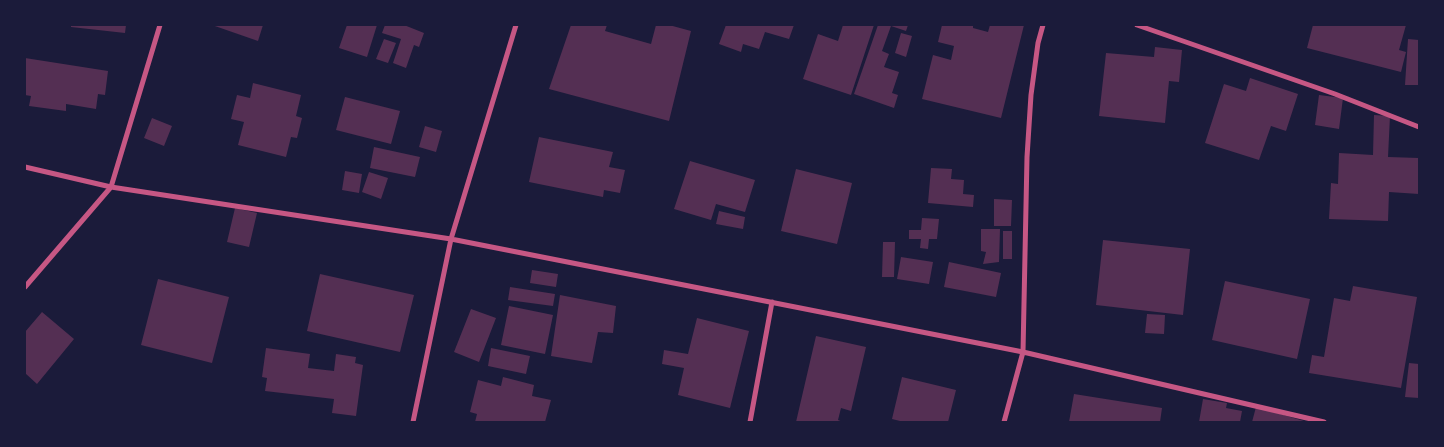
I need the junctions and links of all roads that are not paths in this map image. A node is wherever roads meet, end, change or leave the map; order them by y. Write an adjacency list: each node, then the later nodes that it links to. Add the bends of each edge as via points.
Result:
1 (160, 25): 7 (street)
2 (516, 25): 8 (street)
3 (1043, 25): 11 (street, via 1031,95 1027,157)
4 (1137, 25): 5 (street)
5 (1419, 127)
6 (25, 167): 7 (street)
7 (111, 187): 8 (street); 9 (street)
8 (451, 238): 10 (street); 12 (street)
9 (25, 287)
10 (772, 302): 11 (street); 13 (street)
11 (1023, 352): 14 (street); 15 (street)
12 (413, 422)
13 (750, 422)
14 (1004, 422)
15 (1324, 422)

